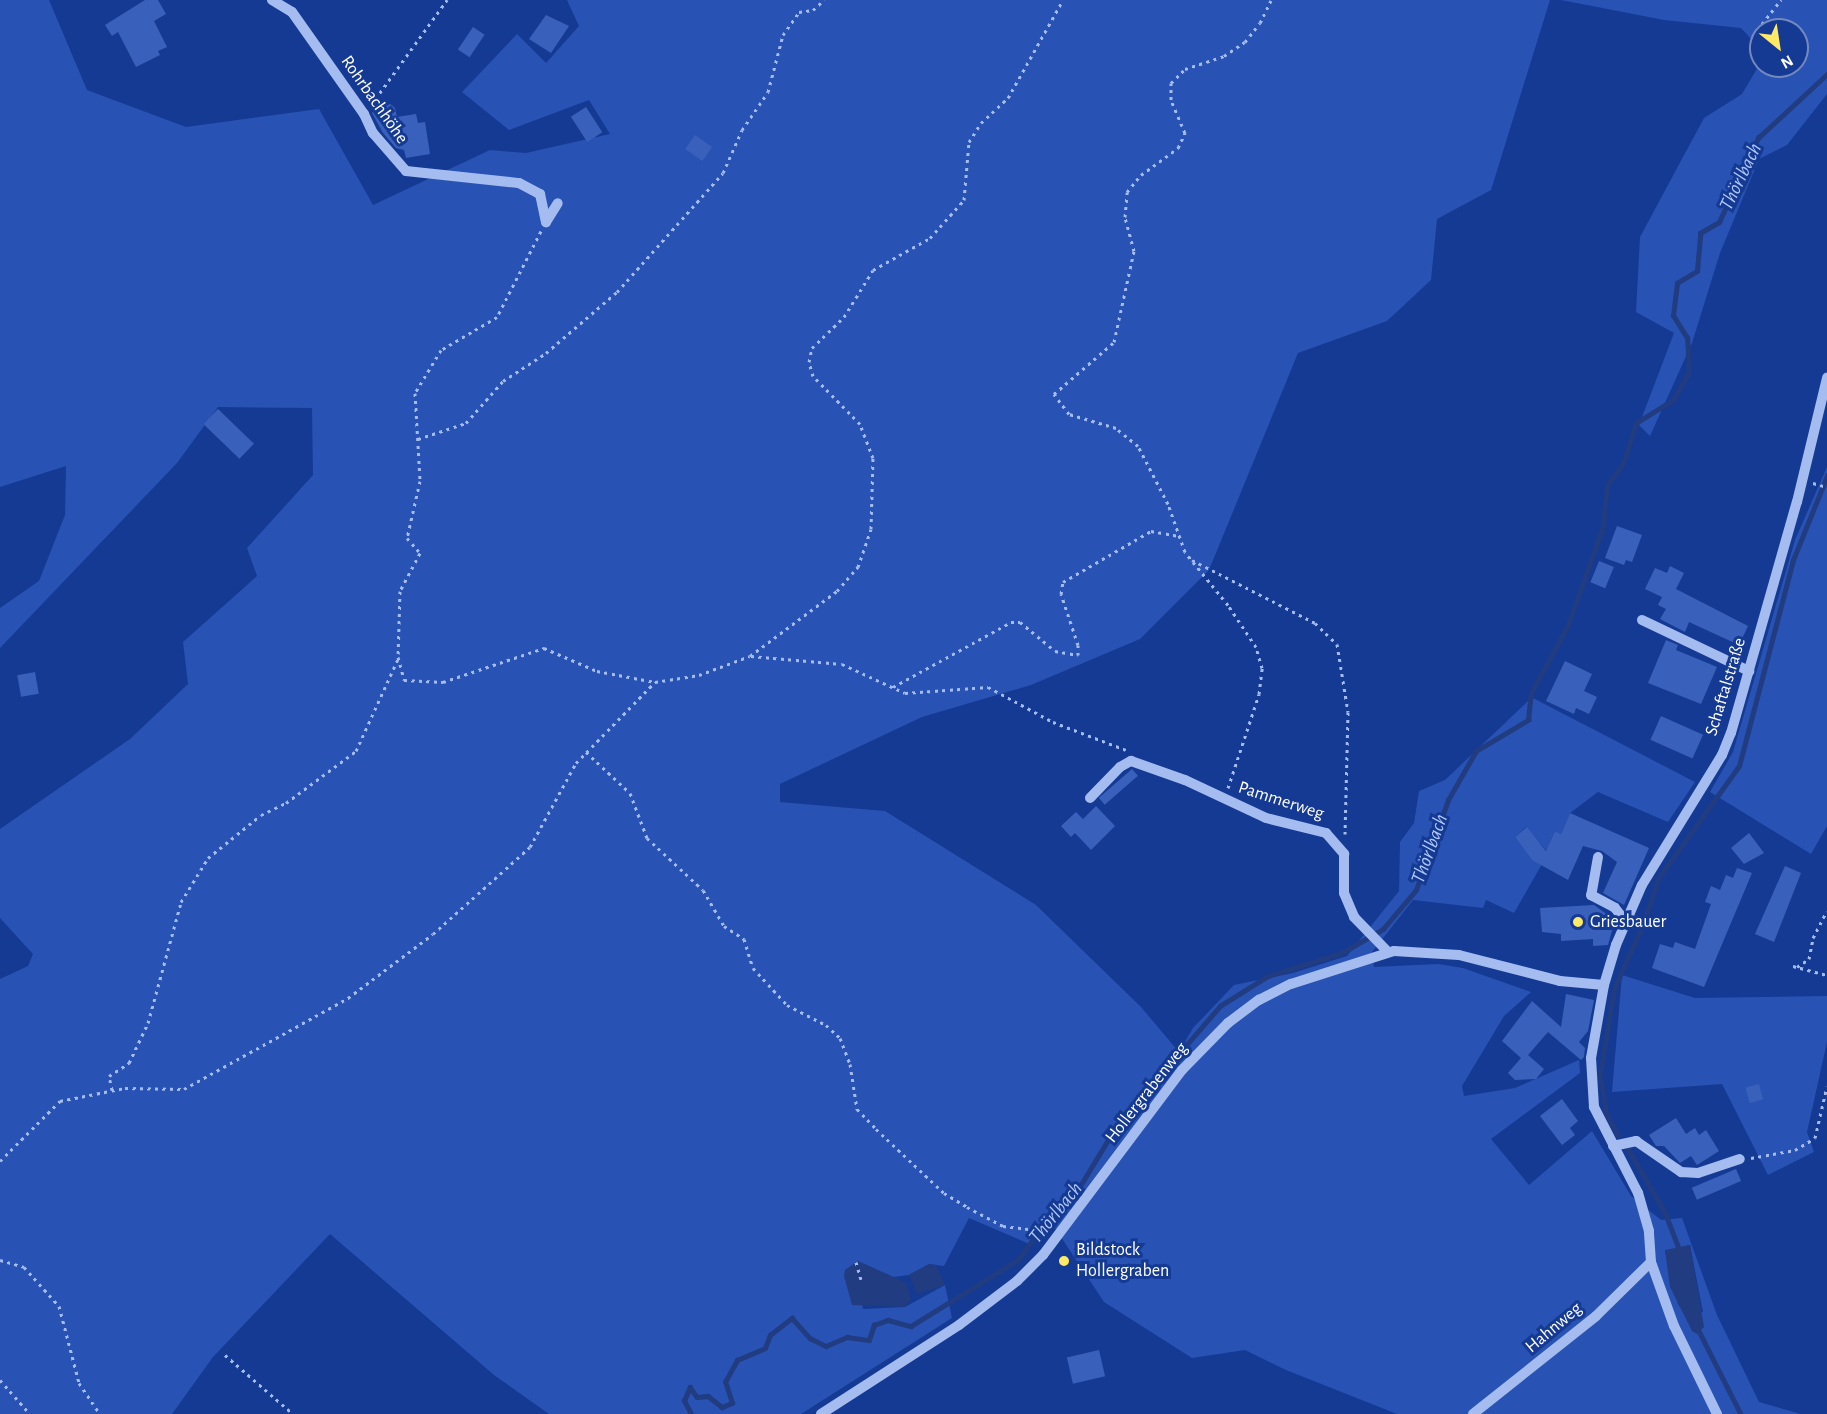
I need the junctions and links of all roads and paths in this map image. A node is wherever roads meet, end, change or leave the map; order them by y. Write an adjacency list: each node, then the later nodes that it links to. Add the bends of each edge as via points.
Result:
1 (272, 0): 10 (street, Rohrbachhöhe)
2 (296, 0): 10 (street)
3 (447, 0): 12 (path)
4 (824, 0): 16 (path, via 813,10 798,12 783,35 768,92 742,130 723,173 617,292 546,353 503,381 466,423)
5 (1054, 0): 9 (path)
6 (1063, 0): 9 (path)
7 (1270, 0): 19 (path, via 1260,23 1245,42 1224,56 1185,69 1171,83 1172,100 1185,133 1178,148 1141,175 1128,192 1125,217 1134,251 1114,342 1053,394 1069,414 1116,428 1138,446 1168,504)
8 (1781, 0): 11 (path)
9 (1059, 5): 22 (path, via 1008,98 981,123 969,142 964,200 930,238 873,270 844,317 812,348 809,362 813,376 860,423 873,458 871,530 858,567 837,591)
10 (292, 12): 12 (street, Rohrbachhöhe)
11 (1767, 18)
12 (364, 114): 14 (street, Rohrbachhöhe, via 373,133 406,171 519,183 540,194)
13 (558, 203): 14 (street)
14 (546, 222): 16 (path, via 497,318 441,350 415,393)
15 (1827, 378): 24 (street, Schaftalstraße)
16 (418, 439): 23 (path, via 420,481 408,538 420,553 400,591)
17 (1812, 483): 18 (path)
18 (1827, 487)
19 (1179, 537): 20 (path); 26 (path, via 1151,531 1063,582 1061,594 1078,655 1055,651 1020,622 1011,622)
20 (1192, 560): 30 (path, via 1246,629 1262,668 1259,694 1228,790); 31 (path, via 1316,623 1337,644 1348,712)
21 (1642, 620): 24 (street)
22 (750, 656): 25 (path, via 699,675); 26 (path, via 842,664)
23 (399, 657): 25 (path, via 404,680 442,682 544,648 597,671); 39 (path, via 356,751 286,803 261,815 208,858 181,902 148,1023 129,1063 109,1076)
24 (1749, 671): 34 (street, Schaftalstraße, via 1722,755 1642,885)
25 (655, 682): 27 (path)
26 (893, 687): 28 (path, via 905,693 988,687 1053,722)
27 (586, 752): 39 (path, via 576,763 530,847 433,934 348,998 184,1089); 43 (path, via 630,794 647,838 703,890 724,926 744,939 753,968 787,1005 826,1025 840,1038 850,1064 857,1108 876,1129 944,1193 967,1208 1004,1226)
28 (1135, 754)
29 (1090, 798): 30 (street, Pammerweg, via 1131,761)
30 (1232, 804): 31 (street, Pammerweg, via 1266,818 1326,833)
31 (1344, 854): 35 (street, via 1344,893 1354,917)
32 (1598, 857): 34 (street, via 1591,895 1615,908)
33 (1827, 911): 36 (path, via 1813,938 1809,959 1795,967)
34 (1626, 922): 37 (street, Schaftalstraße)
35 (1388, 952): 37 (street, Hollergrabenweg, via 1421,950 1459,955 1560,981); 53 (street, Hollergrabenweg, via 1291,984 1259,1000 1228,1023 1182,1070 1043,1255 1017,1281 959,1326)
36 (1827, 975)
37 (1604, 985): 40 (street, Schaftalstraße, via 1591,1059 1594,1107)
38 (1827, 1086): 41 (path, via 1818,1131 1808,1144 1795,1150)
39 (112, 1090): 42 (path, via 60,1101)
40 (1613, 1146): 41 (street, via 1636,1141 1681,1172 1698,1173); 46 (street, Schaftalstraße, via 1638,1193)
41 (1740, 1159)
42 (0, 1161)
43 (1045, 1232)
44 (0, 1260): 51 (path, via 24,1267 59,1306 79,1383)
45 (856, 1262): 47 (path)
46 (1651, 1262): 54 (street, Hahnweg, via 1596,1316); 55 (street, Schaftalstraße, via 1674,1326)
47 (861, 1279)
48 (225, 1355): 52 (path)
49 (0, 1380): 50 (path)
50 (30, 1414)
51 (100, 1414)
52 (293, 1414)
53 (821, 1414)
54 (1473, 1414)
55 (1717, 1414)

